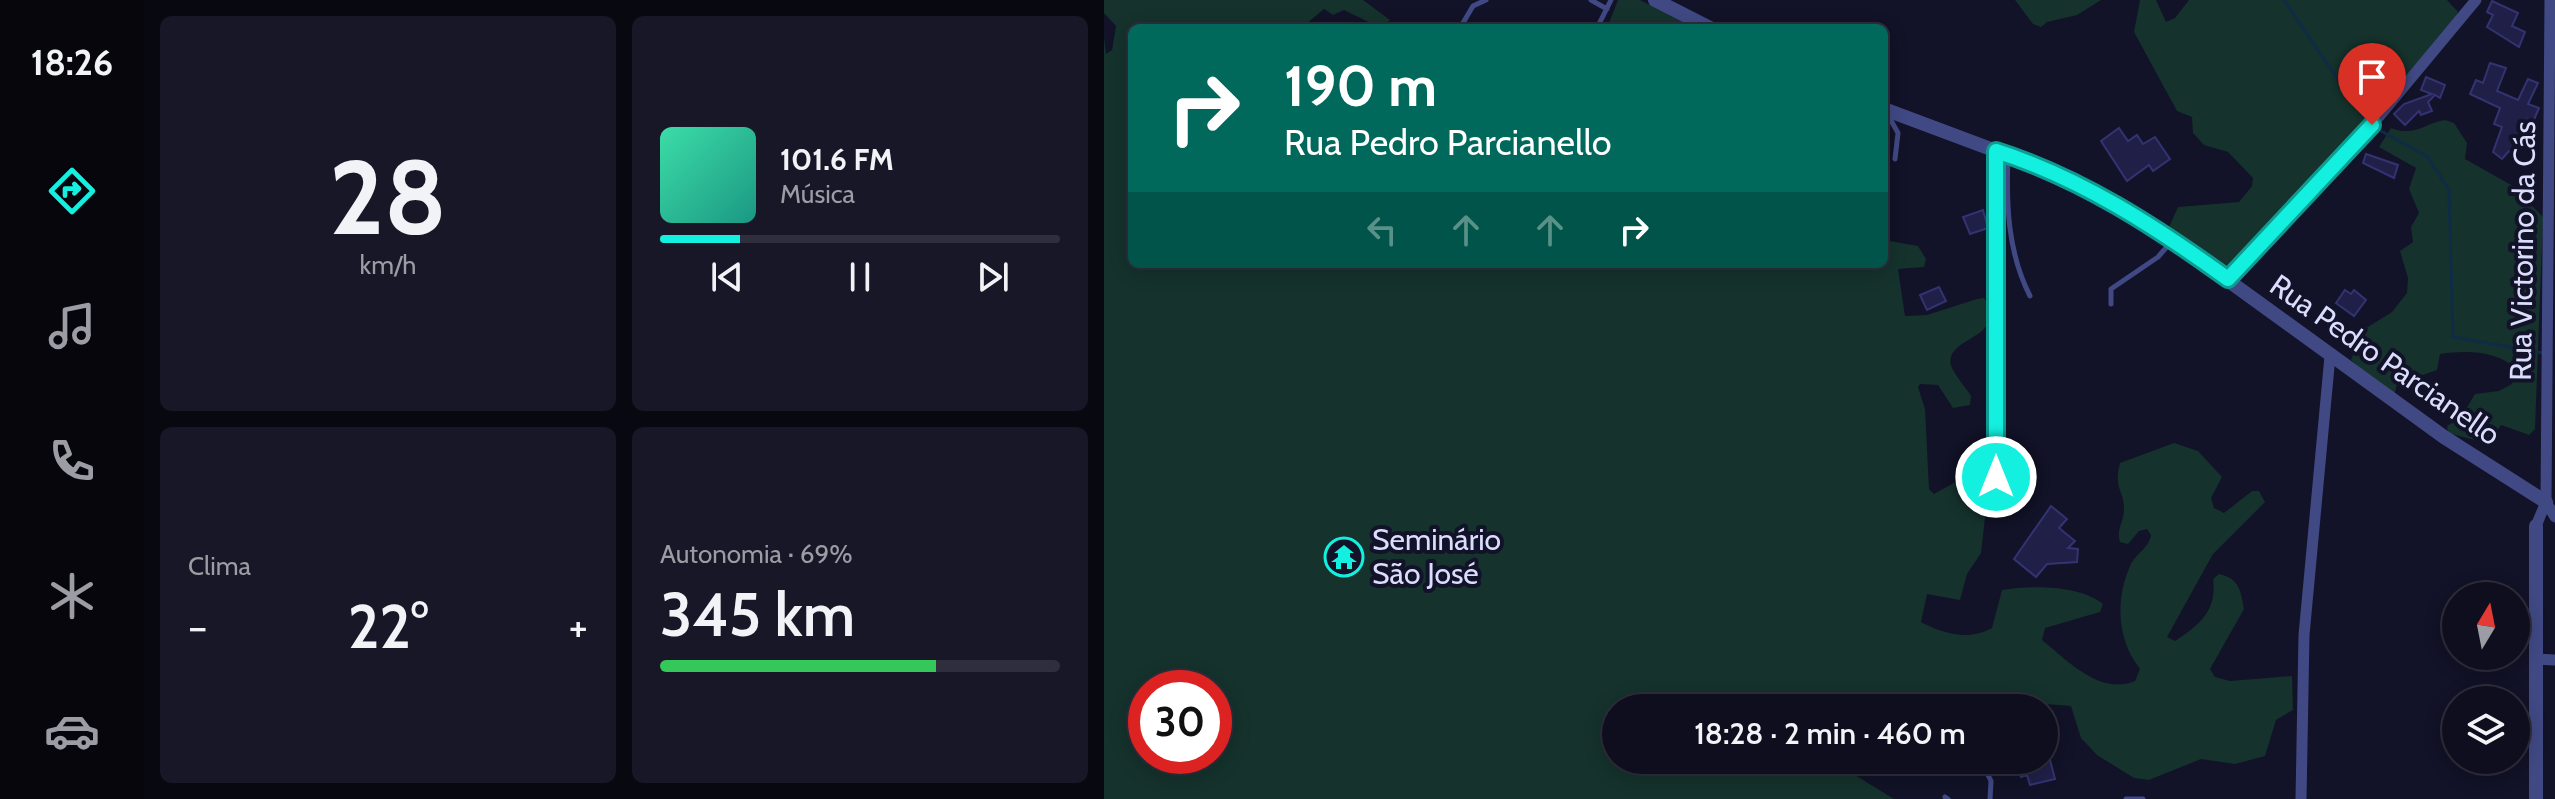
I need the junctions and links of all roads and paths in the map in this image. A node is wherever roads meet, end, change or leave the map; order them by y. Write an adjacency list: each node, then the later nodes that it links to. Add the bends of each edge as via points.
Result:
1 (1486, 0): 8 (lane, via 1473,6)
2 (1591, 0): 7 (lane)
3 (1611, 0): 7 (lane)
4 (1655, 0): 10 (street)
5 (2476, 0): 16 (street, via 2372,125)
6 (2551, 1): 21 (street, Rua Victorino da Cás)
7 (1607, 9): 9 (lane)
8 (1462, 24)
9 (1599, 24)
10 (1702, 24)
11 (1888, 110): 13 (street, Rua Pedro Parcianello)
12 (1888, 116): 14 (lane, via 1898,133)
13 (2002, 153): 15 (street, Rua Pedro Parcianello, via 2146,221); 17 (lane, via 2014,259); 20 (street)
14 (1895, 159)
15 (2173, 240): 16 (street, Rua Pedro Parcianello); 18 (lane, via 2158,257 2111,289)
16 (2228, 279): 19 (street, Rua Pedro Parcianello)
17 (2030, 296)
18 (2111, 304)
19 (2330, 356): 21 (street, Rua Pedro Parcianello); 30 (street, via 2304,635)
20 (1996, 477)
21 (2550, 505): 22 (street); 23 (street, Rua Victorino da Cás)
22 (2555, 517)
23 (2536, 526): 24 (street, Rua Victorino da Cás)
24 (2537, 659): 25 (street); 31 (street, Rua Victorino da Cás)
25 (2555, 660)
26 (1988, 774): 27 (lane)
27 (1990, 799)
28 (2126, 799): 29 (lane)
29 (2143, 799)
30 (2301, 799)
31 (2536, 799)

